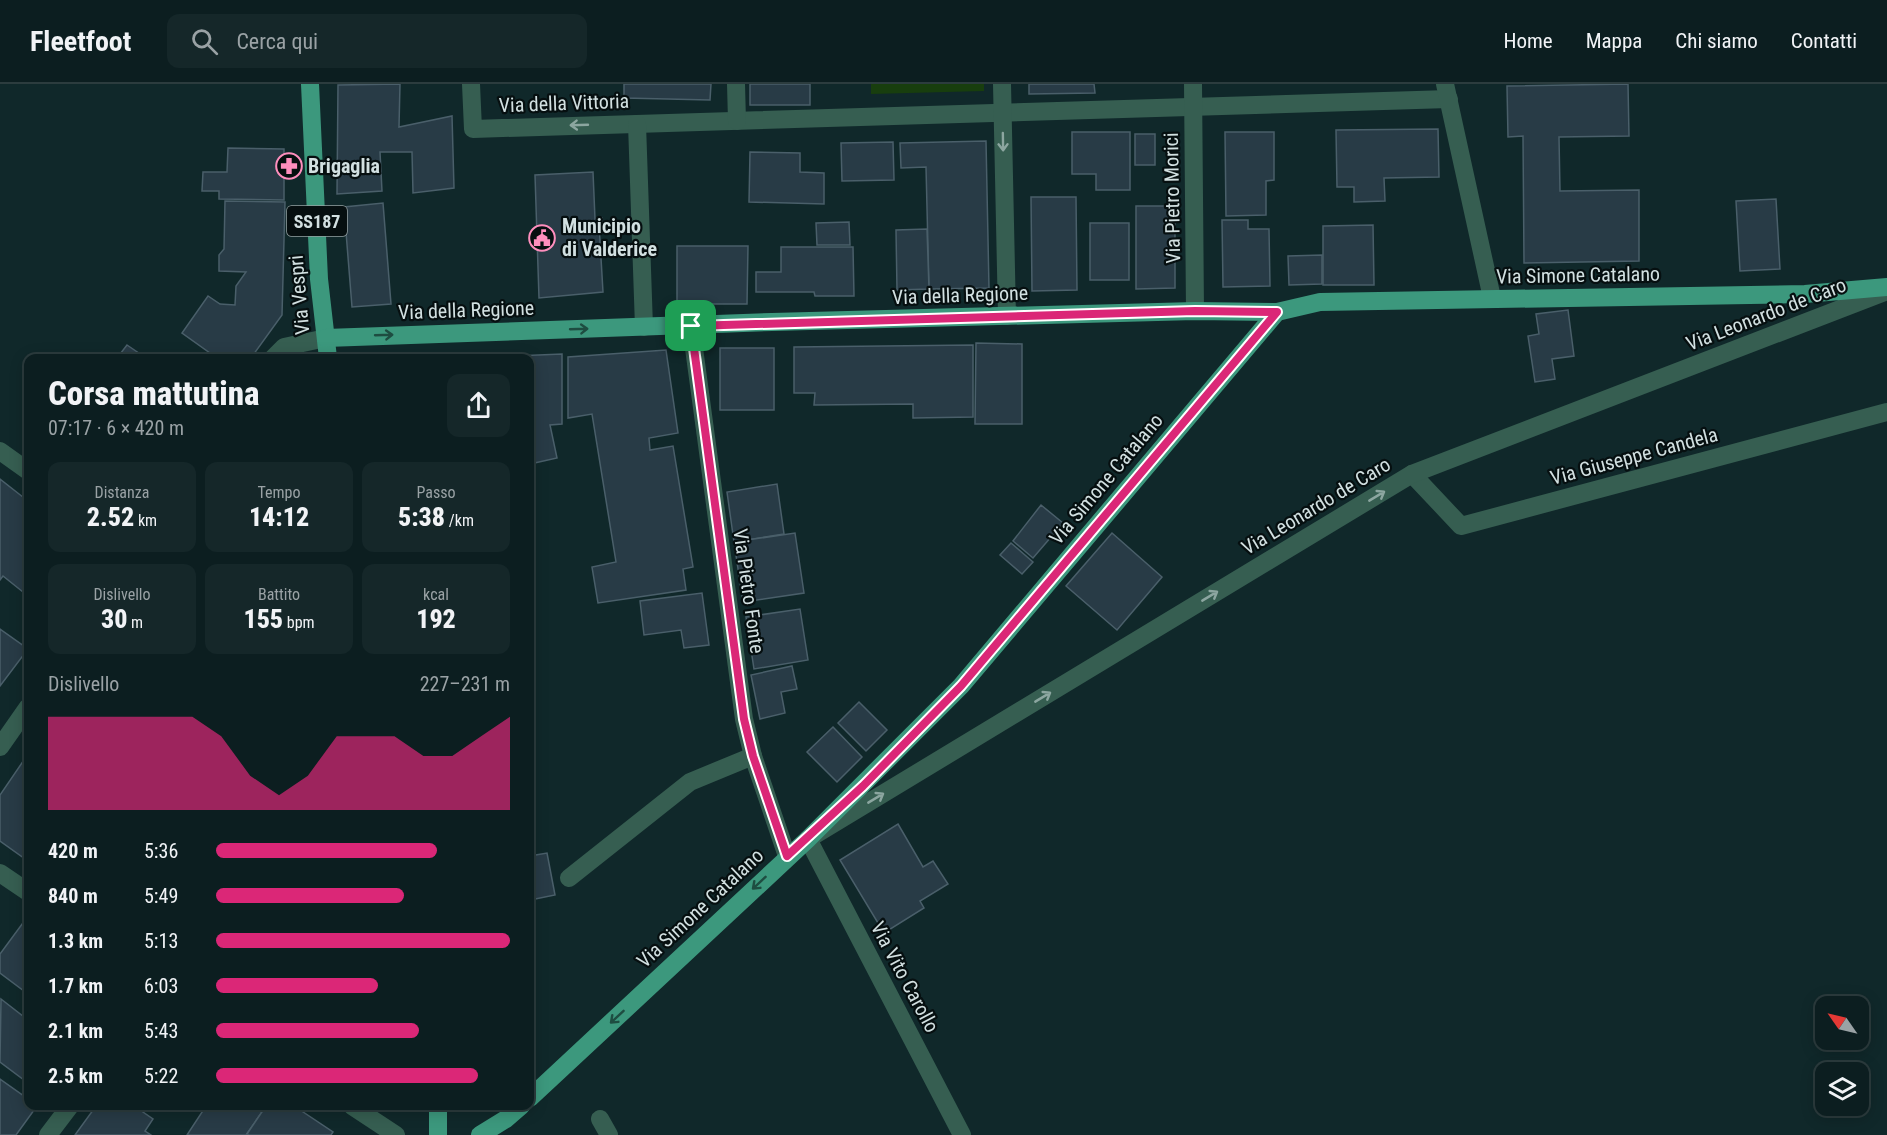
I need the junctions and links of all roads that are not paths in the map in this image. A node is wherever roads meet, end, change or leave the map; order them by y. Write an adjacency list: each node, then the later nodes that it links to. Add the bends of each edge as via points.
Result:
1 (310, 84): 18 (main road, Via Vespri / SS187, via 319,279)
2 (471, 84): 10 (street, Via della Vittoria, one-way to 2, via 473,129)
3 (736, 84): 9 (street)
4 (1002, 84): 8 (street)
5 (1193, 84): 7 (street, Via Pietro Morici)
6 (1447, 92): 7 (street, Via della Vittoria); 12 (street)
7 (1193, 107): 8 (street, Via della Vittoria); 13 (street, Via Pietro Morici)
8 (1003, 113): 9 (street, Via della Vittoria); 15 (street, one-way to 15)
9 (737, 121): 10 (street, Via della Vittoria)
10 (637, 124): 17 (street)
11 (1887, 289): 12 (main road, Via Simone Catalano, via 1805,294); 24 (street, Via Leonardo de Caro)
12 (1492, 298): 14 (main road, Via Simone Catalano, via 1320,302)
13 (1195, 311): 14 (main road, Via della Regione); 15 (main road, Via della Regione)
14 (1277, 312): 28 (main road, Via Simone Catalano, via 961,686)
15 (1007, 316): 16 (main road, Via della Regione)
16 (691, 326): 17 (main road, Via della Regione); 27 (street, Via Pietro Fonte, via 744,719)
17 (644, 327): 18 (main road, Via della Regione, one-way to 17)
18 (326, 338): 19 (street, via 284,347); 20 (main road, Via Vespri / SS187)
19 (277, 354)
20 (328, 354)
21 (1887, 412): 24 (street, Via Giuseppe Candela, via 1461,526)
22 (0, 451): 23 (street)
23 (24, 468)
24 (1412, 474): 28 (street, Via Leonardo de Caro, one-way to 24)
25 (24, 713): 26 (street)
26 (0, 747)
27 (753, 756): 29 (street, Via Pietro Fonte); 31 (street, via 690,782)
28 (808, 839): 29 (main road, Via Simone Catalano); 42 (street, Via Vito Carollo)
29 (787, 856): 33 (main road, Via Simone Catalano, one-way to 33)
30 (0, 873): 32 (street)
31 (569, 878)
32 (24, 889)
33 (534, 1094)
34 (67, 1110): 38 (street)
35 (358, 1110): 39 (street)
36 (438, 1110): 40 (main road)
37 (516, 1110): 41 (main road)
38 (48, 1135)
39 (396, 1135)
40 (438, 1135)
41 (480, 1135)
42 (962, 1135)

